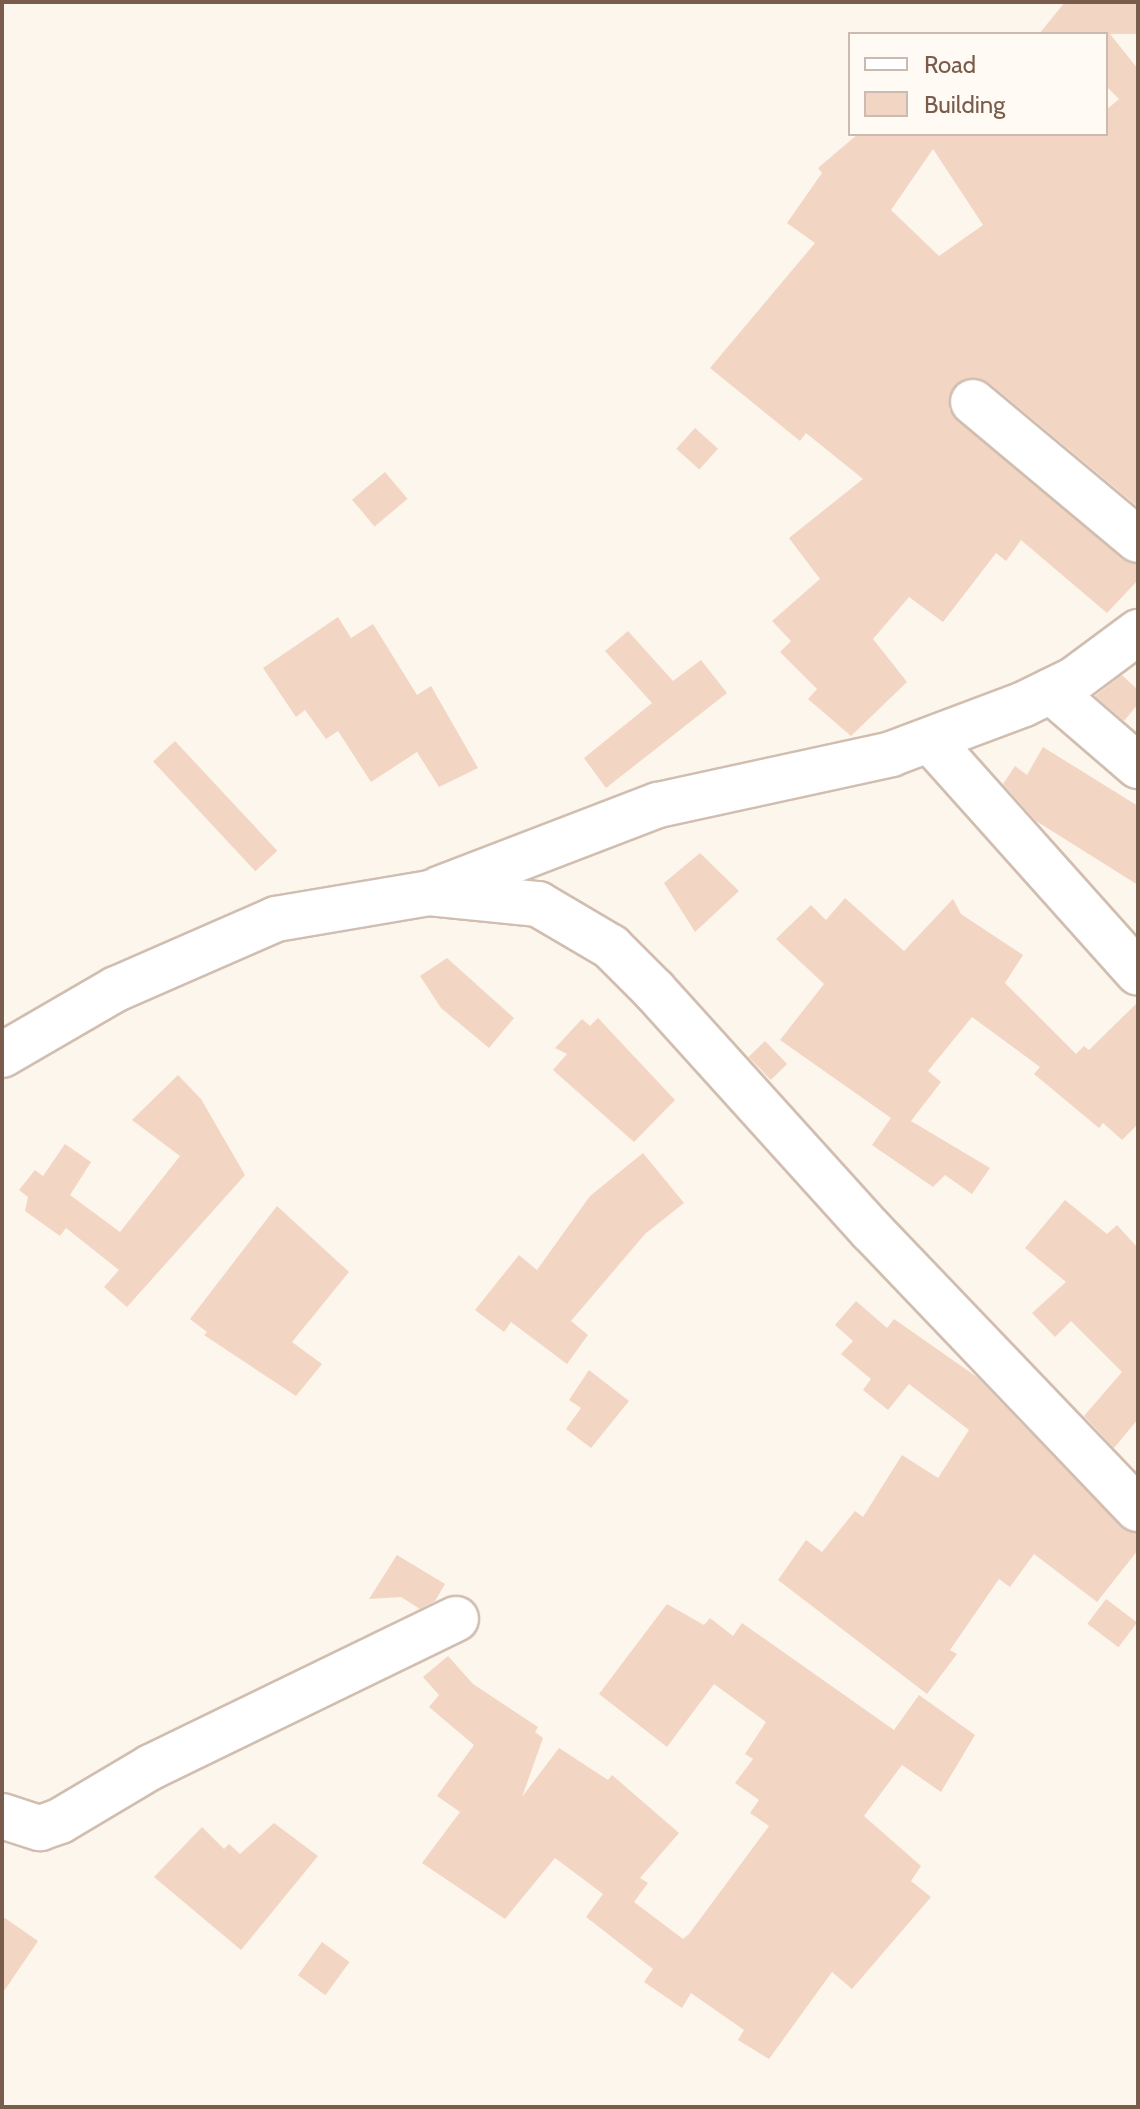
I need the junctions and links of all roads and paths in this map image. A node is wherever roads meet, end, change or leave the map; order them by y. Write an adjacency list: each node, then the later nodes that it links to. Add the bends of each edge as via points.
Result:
1 (973, 402): 2 (street)
2 (1138, 540)
3 (1138, 632): 4 (street)
4 (1051, 691): 5 (street); 6 (street)
5 (930, 740): 7 (street, via 891,754 658,805); 8 (street)
6 (1138, 766)
7 (429, 893): 9 (street, via 276,919 116,989); 10 (street, via 538,904 611,947)
8 (1138, 973)
9 (2, 1055)
10 (1138, 1509)
11 (456, 1619): 12 (street, via 151,1767 60,1821 40,1828)
12 (2, 1816)

